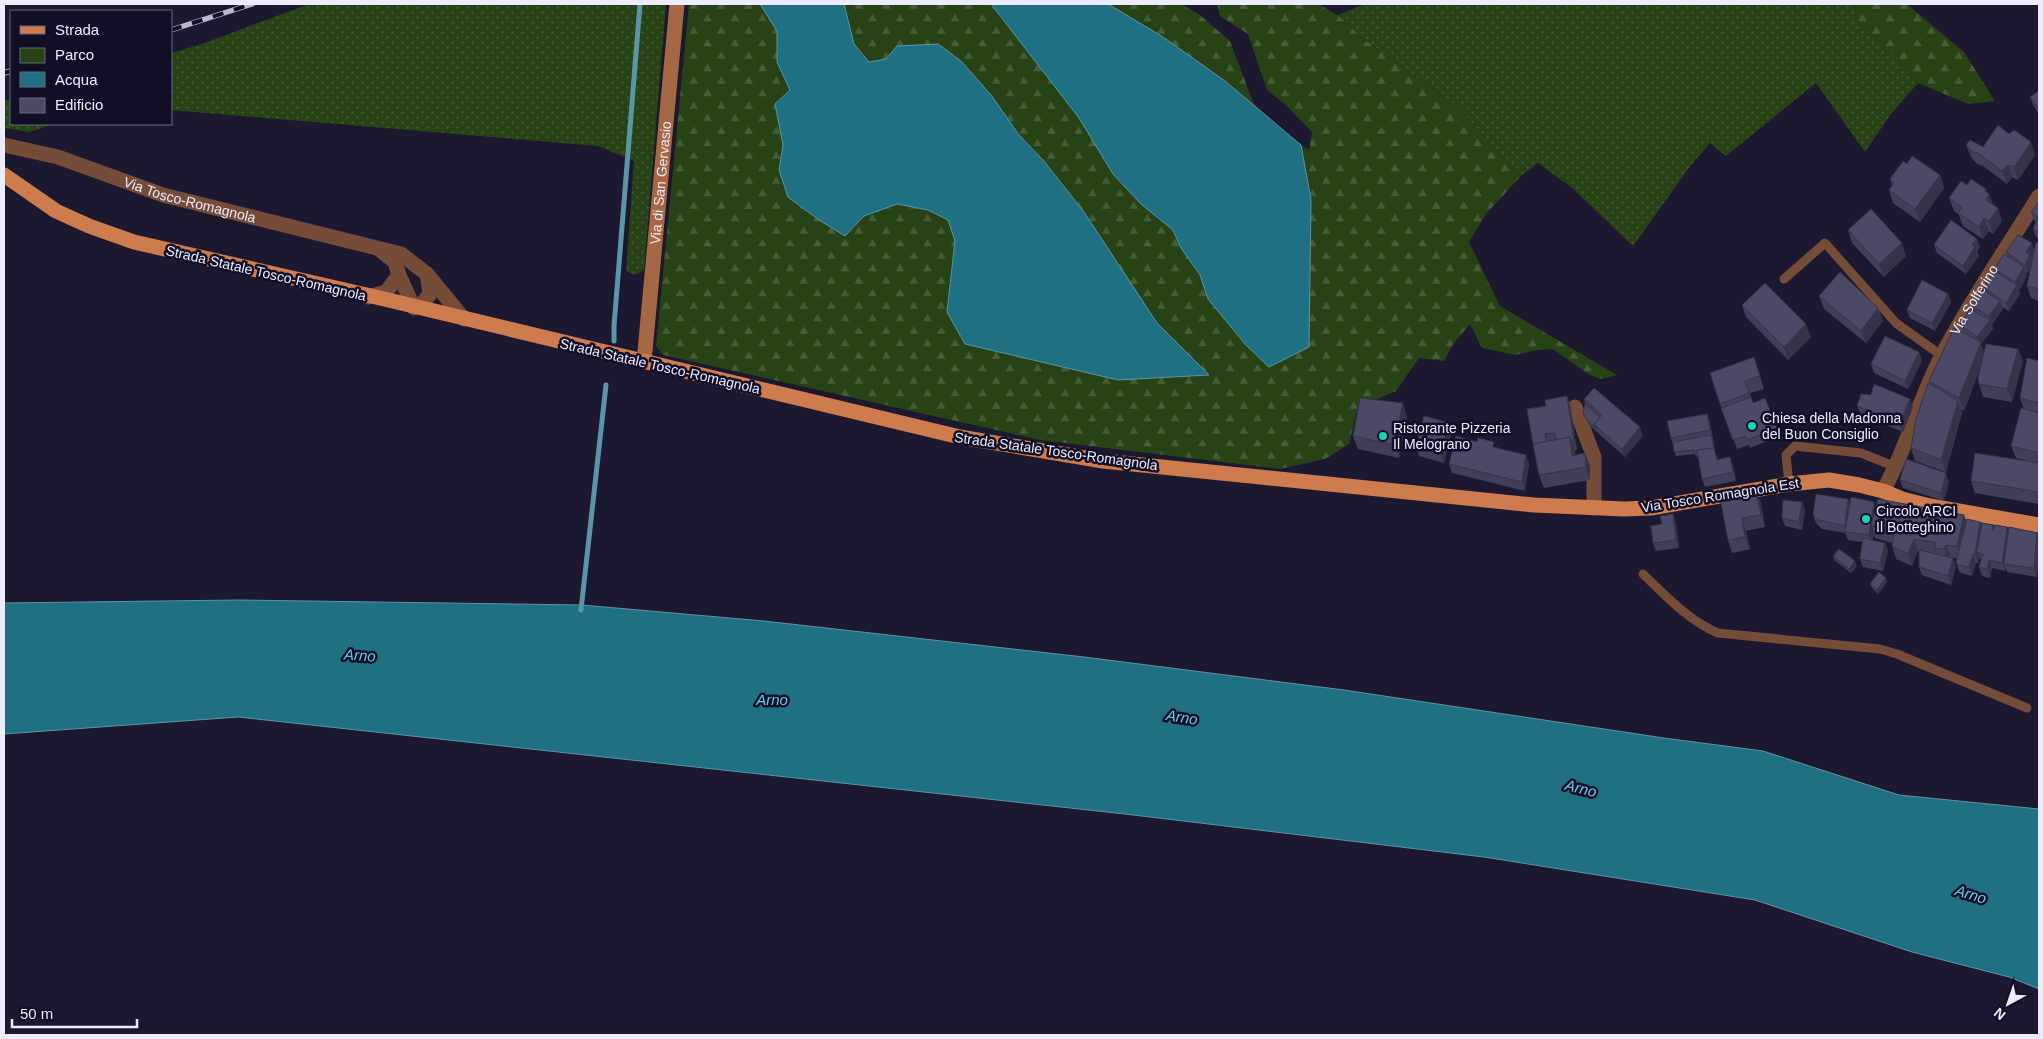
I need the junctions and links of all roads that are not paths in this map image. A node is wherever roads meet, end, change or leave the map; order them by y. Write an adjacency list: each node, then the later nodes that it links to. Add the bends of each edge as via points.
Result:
1 (677, 4): 13 (street, Via di San Gervasio)
2 (4, 145): 5 (street, Via Tosco-Romagnola, via 58,157 163,195)
3 (4, 175): 9 (main road, Strada Statale Tosco-Romagnola, via 56,211 108,234)
4 (2039, 196): 12 (street, Via Solferino)
5 (377, 248): 6 (street, Via Tosco-Romagnola, via 400,254); 7 (street, Via Tosco-Romagnola, via 395,262)
6 (427, 274): 10 (street, via 430,294); 11 (street, Via Tosco-Romagnola)
7 (399, 275): 9 (street, via 386,292); 10 (street, Via Tosco-Romagnola)
8 (1784, 279): 12 (lane, via 1825,243 1896,323)
9 (368, 297): 10 (main road, Strada Statale Tosco-Romagnola)
10 (414, 308): 11 (main road, Strada Statale Tosco-Romagnola)
11 (464, 319): 13 (main road, Strada Statale Tosco-Romagnola)
12 (1942, 356): 15 (street, Via Solferino)
13 (644, 362): 16 (main road, Strada Statale Tosco-Romagnola, via 960,438 1103,461)
14 (1575, 407): 19 (street, via 1594,457)
15 (1896, 467): 17 (lane, via 1861,453 1795,446 1786,455); 18 (street, Via Solferino)
16 (1337, 484): 19 (main road, Via Tosco Romagnola Est, via 1534,505)
17 (1788, 484): 18 (main road, Via Tosco Romagnola Est, via 1829,480); 19 (main road, Via Tosco Romagnola Est, via 1651,508)
18 (1883, 491): 20 (main road, Via Tosco Romagnola Est, via 1911,502)
19 (1594, 508)
20 (2039, 525)
21 (1643, 574): 22 (lane, via 1686,614 1718,634 1880,649)
22 (2027, 708)

